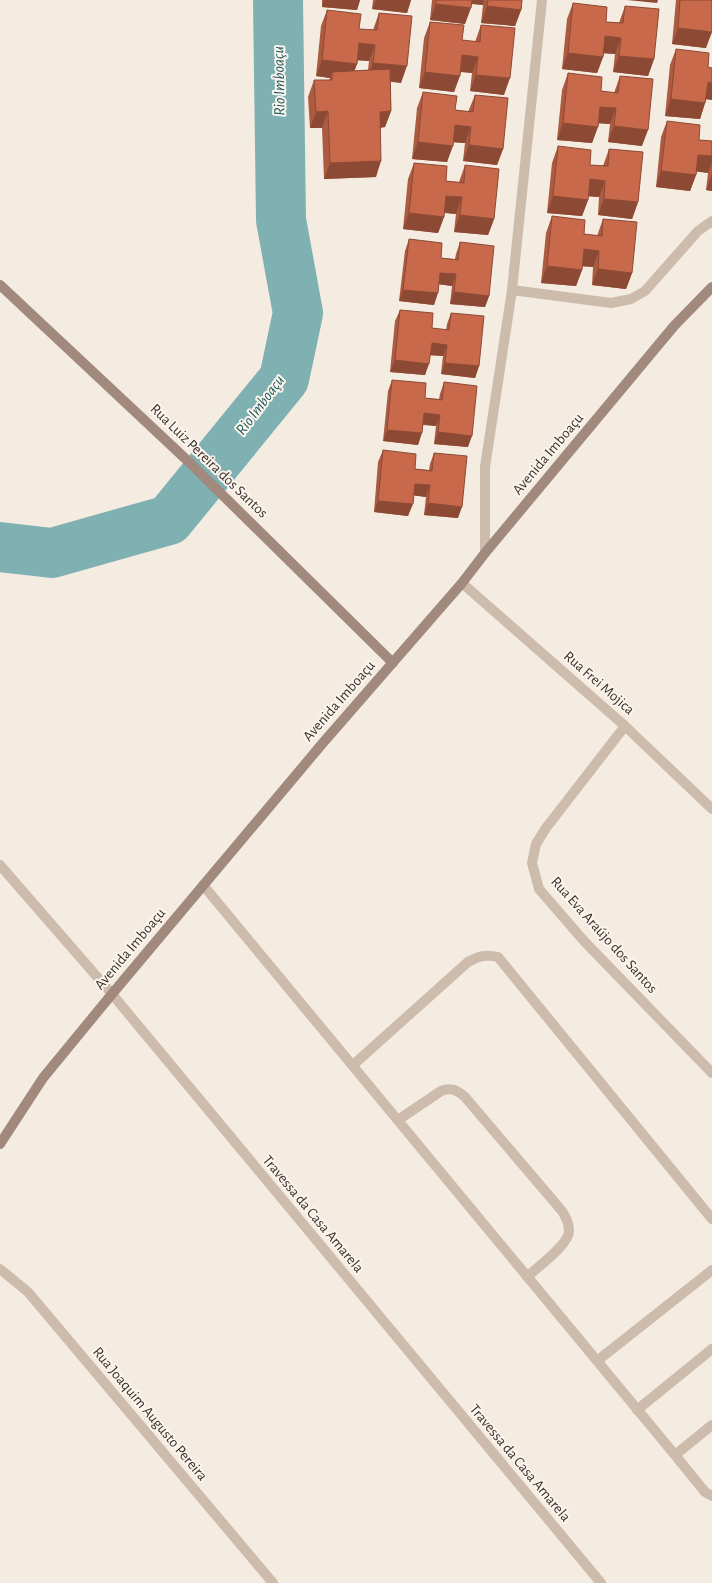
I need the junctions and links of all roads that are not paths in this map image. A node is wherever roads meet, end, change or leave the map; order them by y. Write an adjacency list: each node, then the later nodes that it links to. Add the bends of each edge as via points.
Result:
1 (542, 0): 5 (street)
2 (712, 221): 5 (street, via 698,231 645,290 631,299 611,303)
3 (0, 285): 8 (main road, Rua Luiz Pereira dos Santos, via 190,463)
4 (712, 287): 6 (main road, Avenida Imboaçu, via 674,326)
5 (512, 290): 6 (street, via 485,467)
6 (485, 553): 7 (main road, Avenida Imboaçu)
7 (462, 584): 8 (main road, Avenida Imboaçu); 9 (street, Rua Frei Mojica)
8 (393, 662): 12 (main road, Avenida Imboaçu)
9 (625, 726): 10 (street, Rua Frei Mojica); 15 (street, Rua Eva Araújo dos Santos, via 546,828 536,844 532,863 539,889 584,941)
10 (712, 808)
11 (0, 865): 13 (street, Travessa da Casa Amarela)
12 (203, 885): 13 (main road, Avenida Imboaçu); 14 (street)
13 (112, 994): 17 (main road, Avenida Imboaçu, via 43,1078); 29 (street, Travessa da Casa Amarela)
14 (352, 1066): 16 (street); 18 (street, via 468,962 488,954 498,957)
15 (712, 1073)
16 (398, 1120): 21 (street); 21 (street, via 441,1091 448,1088 456,1090 465,1096 562,1211 569,1232 565,1242)
17 (0, 1144)
18 (712, 1219)
19 (0, 1269): 28 (street, Rua Joaquim Augusto Pereira, via 28,1292)
20 (712, 1270): 23 (street)
21 (527, 1277): 23 (street)
22 (712, 1349): 24 (street)
23 (597, 1361): 24 (street)
24 (637, 1410): 26 (street)
25 (712, 1425): 26 (street)
26 (675, 1455): 27 (street, via 705,1492)
27 (712, 1496)
28 (274, 1583)
29 (601, 1583)

